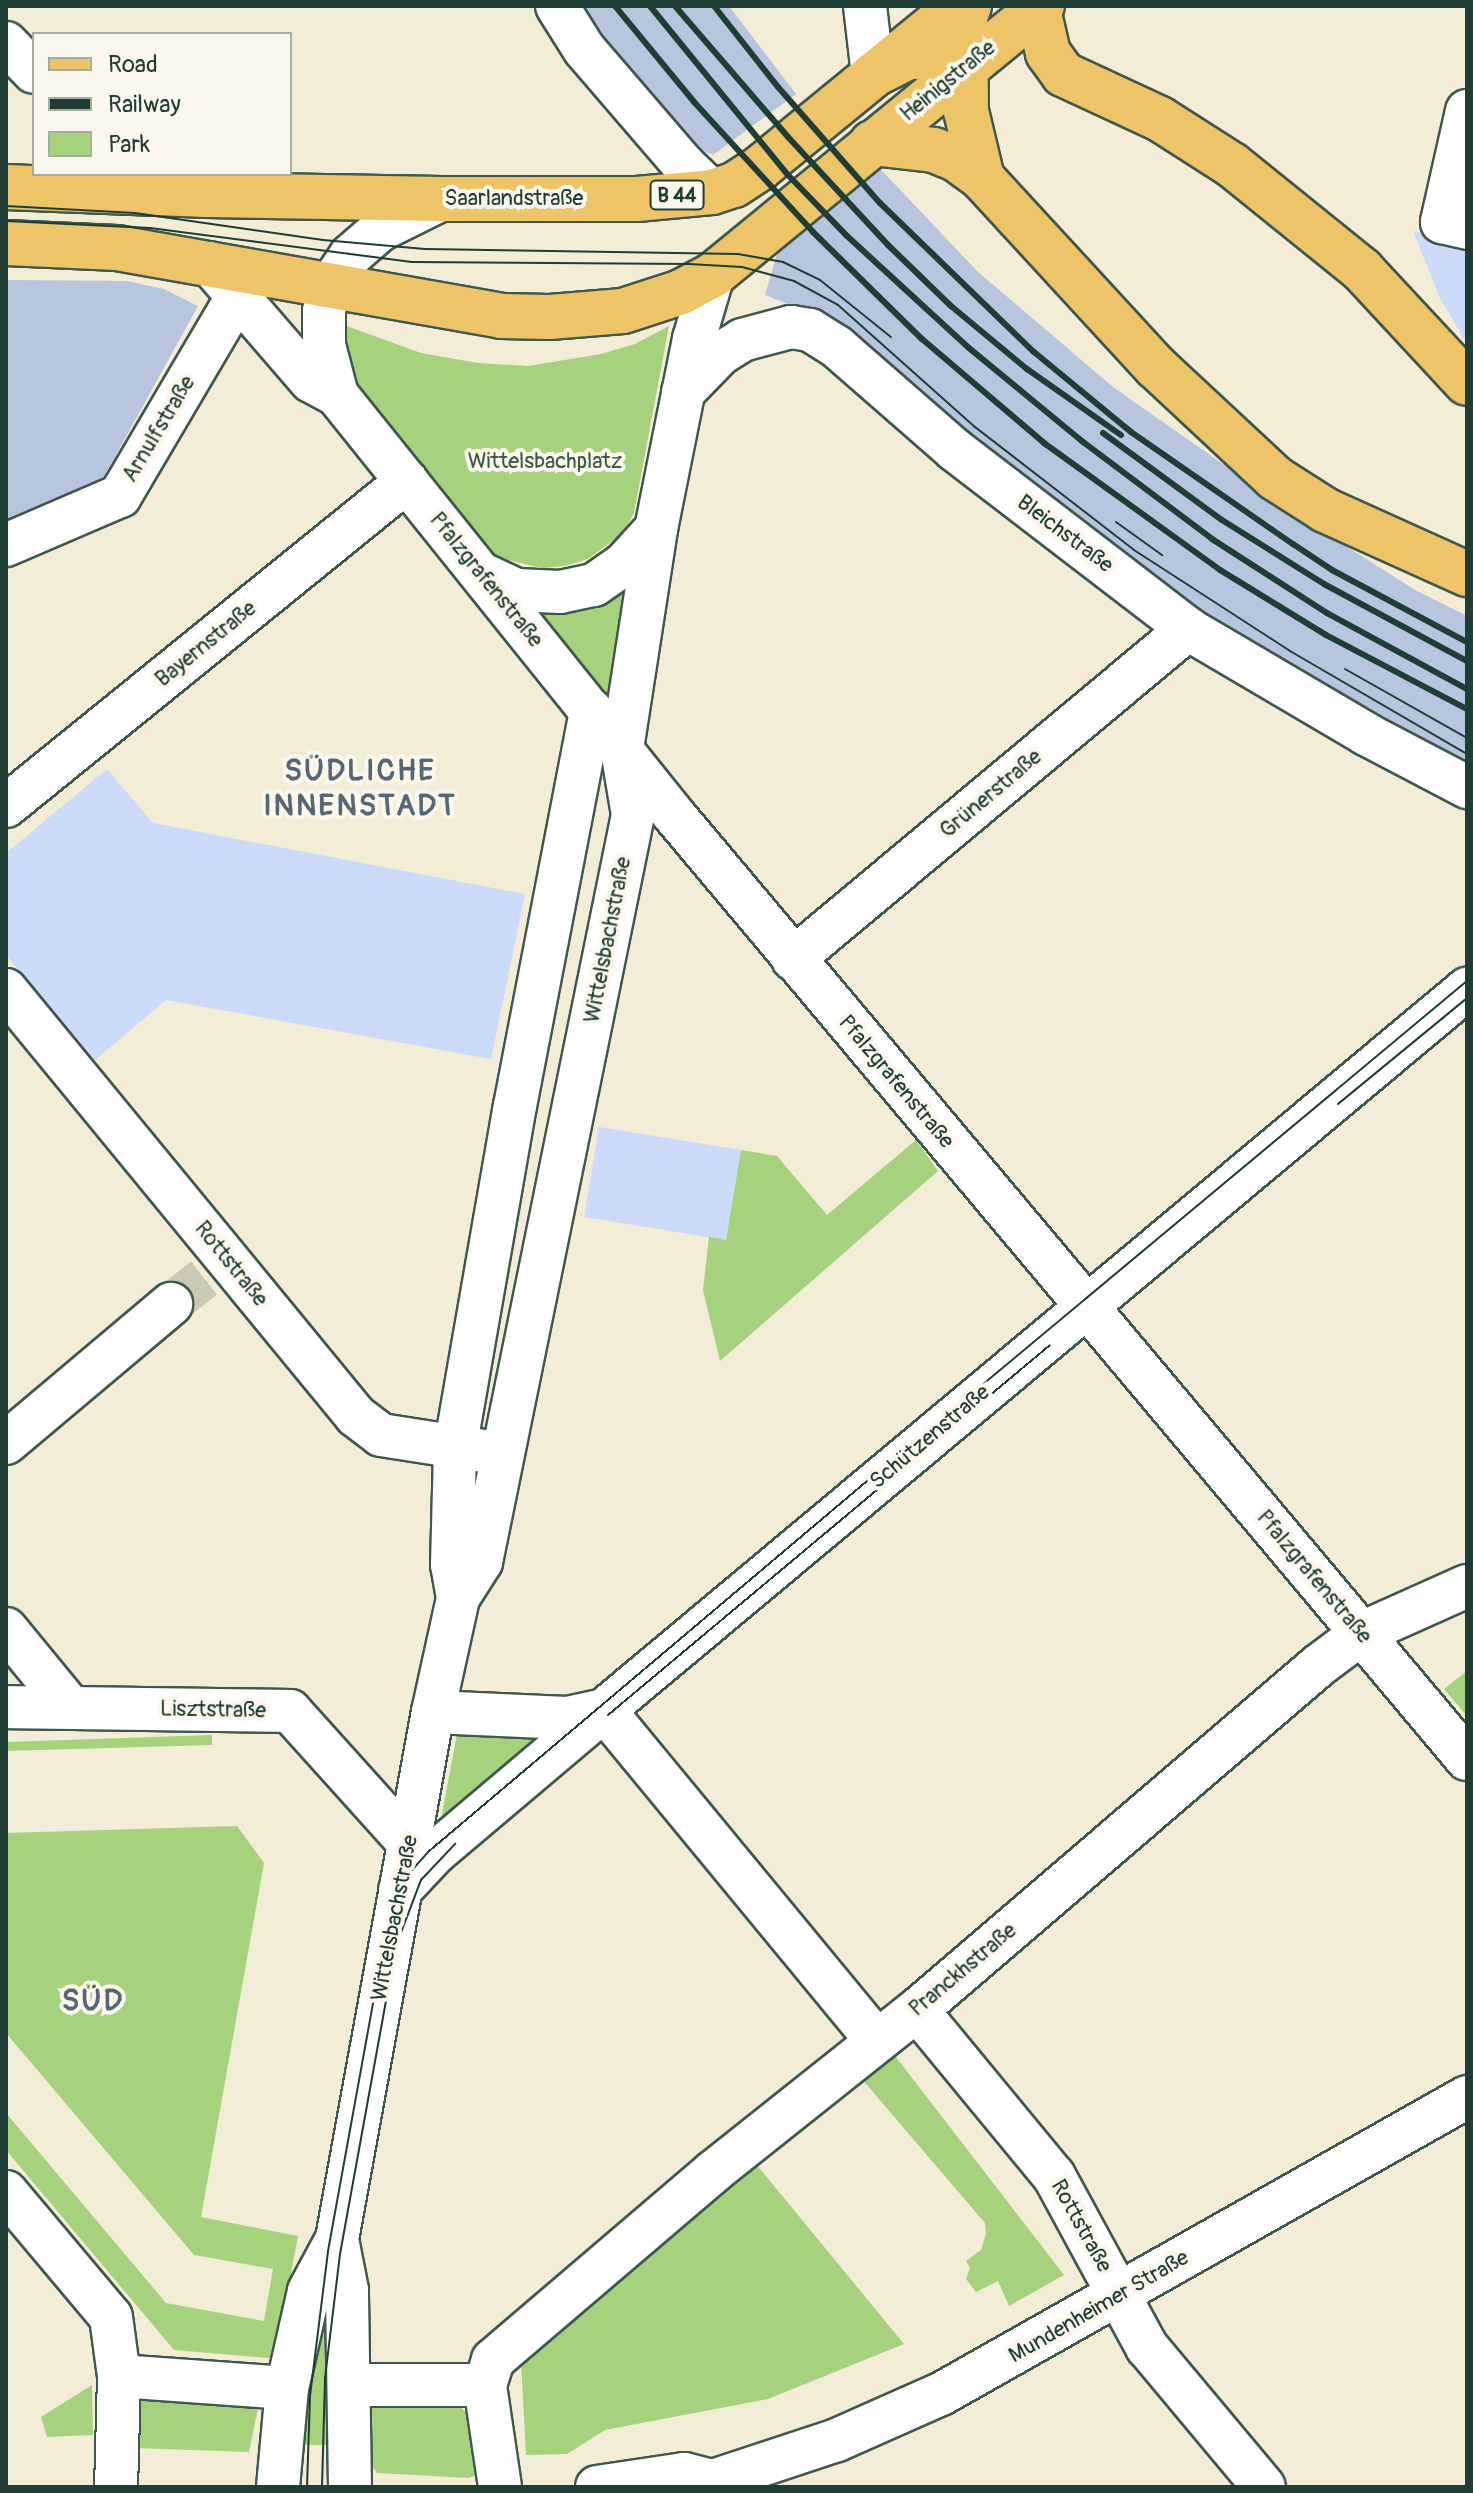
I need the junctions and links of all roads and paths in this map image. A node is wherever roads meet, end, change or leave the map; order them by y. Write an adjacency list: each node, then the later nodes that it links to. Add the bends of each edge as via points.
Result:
1 (557, 6): 15 (street, via 584,49)
2 (865, 6): 9 (street)
3 (958, 6): 9 (main road, Saarlandstraße / B 44)
4 (969, 6): 7 (main road)
5 (1040, 7): 7 (main road, Heinigstraße); 23 (main road, via 1048,53 1063,74 1160,119 1232,165 1362,270)
6 (6, 43): 8 (street)
7 (969, 59): 9 (main road, via 908,57); 11 (main road, Heinigstraße); 12 (main road, via 966,111)
8 (32, 70)
9 (873, 75): 15 (main road, Saarlandstraße / B 44, via 760,168)
10 (1467, 111): 17 (street)
11 (864, 150): 12 (main road, via 934,150); 20 (main road)
12 (982, 178): 29 (main road, via 1156,367 1275,478 1325,510)
13 (58, 181): 14 (main road, Saarlandstraße / B 44); 16 (main road, Saarlandstraße / B 44, via 207,195)
14 (6, 187)
15 (712, 192): 16 (main road, Saarlandstraße / B 44, via 637,199)
16 (442, 199): 21 (street, Pfalzgrafenstraße, via 371,237)
17 (1454, 225)
18 (6, 243): 19 (main road, via 117,248)
19 (209, 263): 21 (main road); 22 (street, Pfalzgrafenstraße)
20 (713, 275): 21 (main road, via 641,307 550,317 447,309); 24 (street, Wittelsbachstraße)
21 (330, 286): 25 (street, Pfalzgrafenstraße, via 324,345)
22 (238, 296): 25 (street, Pfalzgrafenstraße, via 311,381); 28 (street, Arnulfstraße, via 120,496)
23 (1467, 383)
24 (683, 392): 27 (street, Wittelsbachstraße); 31 (street, Bleichstraße, via 720,354 742,340 791,327 810,330 837,347 955,450)
25 (337, 395): 26 (street, Pfalzgrafenstraße)
26 (407, 481): 30 (street, Pfalzgrafenstraße); 35 (street, Bayernstraße)
27 (656, 529): 30 (street, via 625,563 594,585 560,592 517,590); 33 (street, Wittelsbachstraße)
28 (6, 545)
29 (1456, 568)
30 (482, 574): 32 (street, Pfalzgrafenstraße)
31 (1188, 629): 34 (street, Bleichstraße); 36 (street, Grünerstraße)
32 (591, 710): 33 (street, Pfalzgrafenstraße); 42 (street, Wittelsbachstraße, via 515,1106)
33 (622, 749): 36 (street, Pfalzgrafenstraße); 43 (street, Wittelsbachstraße, via 633,815)
34 (1467, 787)
35 (6, 806)
36 (793, 959): 40 (street, Pfalzgrafenstraße)
37 (1467, 989): 40 (street, Schützenstraße)
38 (6, 990): 42 (street, Rottstraße, via 218,1267 356,1416 381,1435)
39 (171, 1304): 41 (street)
40 (1085, 1307): 47 (street, Pfalzgrafenstraße); 50 (street, Schützenstraße)
41 (6, 1443)
42 (436, 1446): 43 (street, Rottstraße); 45 (street, Wittelsbachstraße)
43 (505, 1453): 45 (street, Wittelsbachstraße, via 481,1562)
44 (1467, 1586): 47 (street, Pranckhstraße)
45 (458, 1598): 51 (street, Wittelsbachstraße)
46 (6, 1629): 49 (street)
47 (1362, 1633): 52 (street, Pfalzgrafenstraße); 55 (street, Pranckhstraße)
48 (6, 1707): 49 (street, Lisztstraße)
49 (70, 1707): 53 (street, Lisztstraße, via 290,1711)
50 (604, 1710): 51 (street, via 567,1718); 54 (street, Schützenstraße, via 435,1853); 56 (street)
51 (433, 1712): 53 (street, Wittelsbachstraße)
52 (1467, 1759)
53 (409, 1843): 54 (street, Wittelsbachstraße)
54 (399, 1891): 59 (street, Wittelsbachstraße)
55 (917, 2010): 56 (street, Pranckhstraße); 60 (street, Rottstraße, via 1054,2176)
56 (877, 2041): 63 (street, Pranckhstraße, via 517,2337 493,2360)
57 (1467, 2097): 60 (street, Mundenheimer Straße)
58 (6, 2192): 61 (street, via 111,2317)
59 (337, 2239): 62 (street, Wittelsbachstraße, via 347,2290); 64 (street, Wittelsbachstraße, via 309,2291)
60 (1120, 2296): 65 (street, Mundenheimer Straße, via 941,2394 837,2440); 71 (street, Rottstraße, via 1147,2347)
61 (119, 2376): 64 (street); 66 (street)
62 (350, 2385): 63 (street); 68 (street, Wittelsbachstraße)
63 (485, 2385): 69 (street)
64 (287, 2388): 67 (street, Wittelsbachstraße)
65 (709, 2484): 70 (street, Mundenheimer Straße, via 684,2474)
66 (116, 2487)
67 (278, 2487)
68 (350, 2487)
69 (500, 2487)
70 (597, 2487)
71 (1264, 2487)

